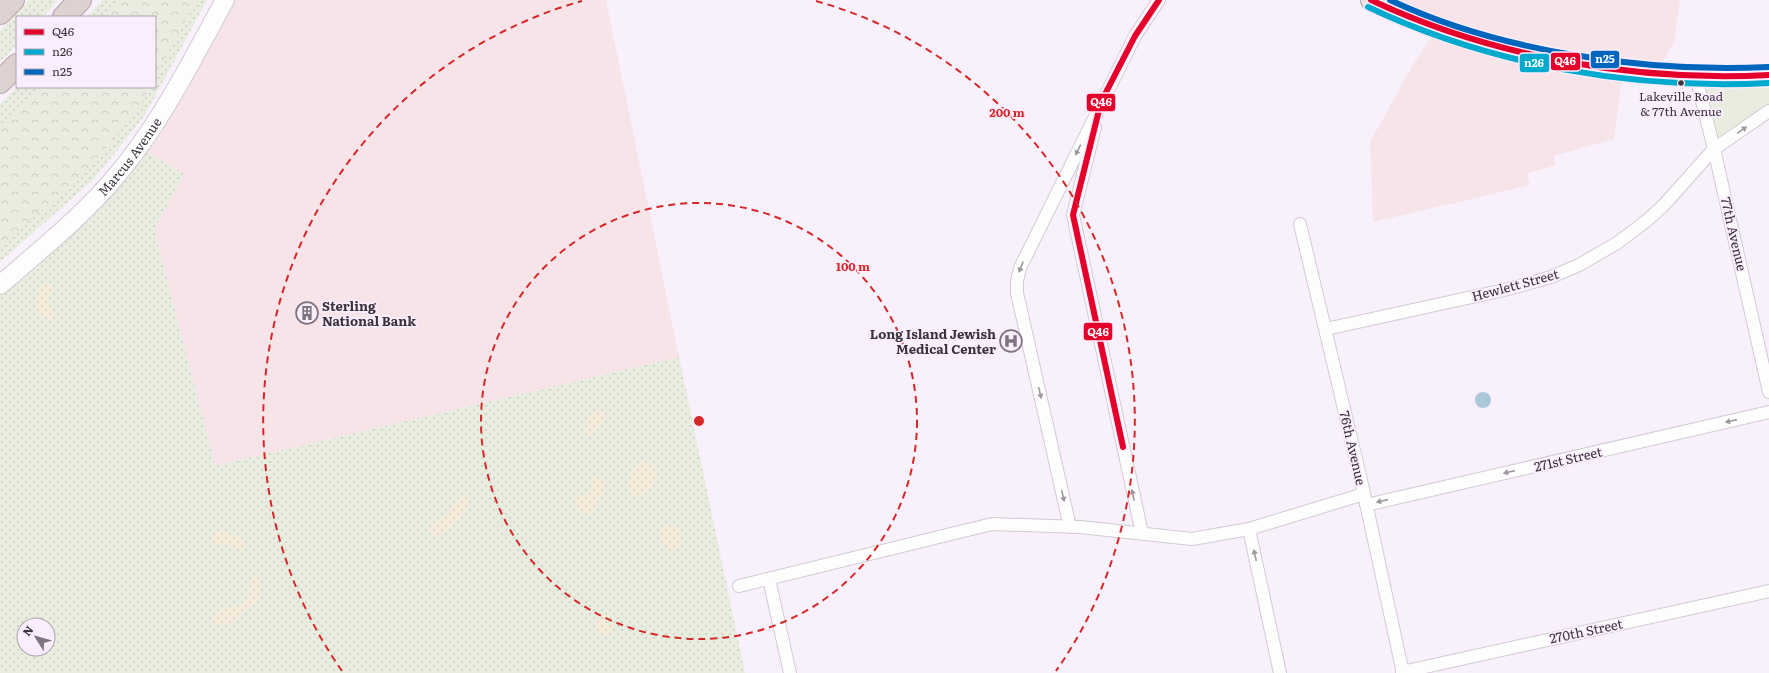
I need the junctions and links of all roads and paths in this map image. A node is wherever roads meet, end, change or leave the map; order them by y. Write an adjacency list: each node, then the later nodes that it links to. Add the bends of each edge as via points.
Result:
1 (13, 0): 6 (highway)
2 (80, 0): 7 (highway)
3 (225, 0): 16 (main road, Marcus Avenue, via 159,118 128,161 90,204)
4 (1159, 0): 12 (street, via 1135,36)
5 (1371, 0): 10 (main road, via 1458,37 1516,52 1655,74)
6 (0, 13)
7 (65, 16)
8 (16, 66): 11 (highway)
9 (1769, 75): 10 (main road, via 1736,78)
10 (1696, 77): 14 (street, 77th Avenue)
11 (0, 82)
12 (1101, 102): 21 (street, one-way to 21, via 1020,268 1017,281 1017,293); 23 (street, one-way to 12, via 1073,215)
13 (1769, 110): 14 (street, Hewlett Street, one-way to 13)
14 (1714, 149): 17 (street, Hewlett Street, via 1646,222 1617,244 1579,265 1551,277 1504,290); 18 (street, 77th Avenue)
15 (1300, 224): 17 (street, 76th Avenue)
16 (0, 285)
17 (1326, 329): 20 (street, 76th Avenue)
18 (1769, 392)
19 (1769, 412): 20 (street, 271st Street, one-way to 20)
20 (1365, 500): 22 (street, 271st Street); 27 (street, 76th Avenue)
21 (1070, 527): 23 (street, 271st Street); 24 (street, 271st Street, via 992,524)
22 (1249, 529): 23 (street, 271st Street, via 1192,539); 29 (street, one-way to 22)
23 (1142, 533)
24 (769, 579): 25 (street, 271st Street); 28 (street)
25 (739, 586)
26 (1769, 591): 27 (street, 270th Street)
27 (1402, 672)
28 (790, 673)
29 (1280, 673)

